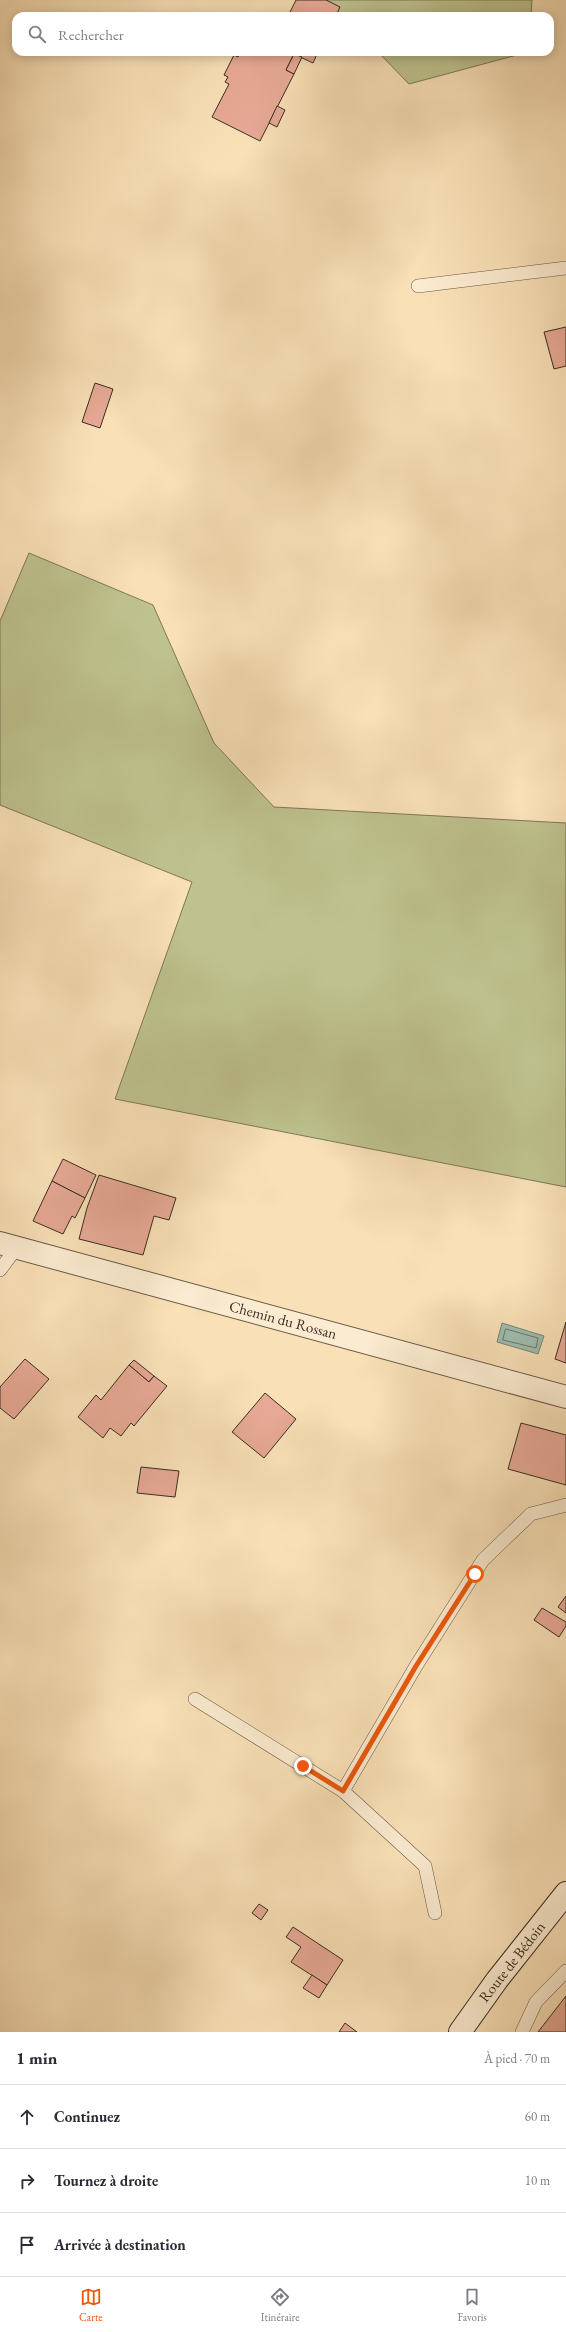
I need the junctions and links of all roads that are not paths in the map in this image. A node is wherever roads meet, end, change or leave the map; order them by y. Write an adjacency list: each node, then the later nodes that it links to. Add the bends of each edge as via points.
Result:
1 (566, 268): 2 (lane)
2 (418, 286)
3 (9, 1245): 4 (lane); 5 (street, Chemin du Rossan)
4 (0, 1270)
5 (566, 1397)
6 (566, 1505): 8 (lane, via 531,1514 483,1560 416,1666)
7 (195, 1700): 8 (lane)
8 (343, 1791): 10 (lane, via 425,1866)
9 (566, 1893): 12 (street, Route de Bédoin, via 497,1980)
10 (435, 1913)
11 (566, 1971): 13 (lane, via 536,2002)
12 (460, 2032)
13 (522, 2032)

